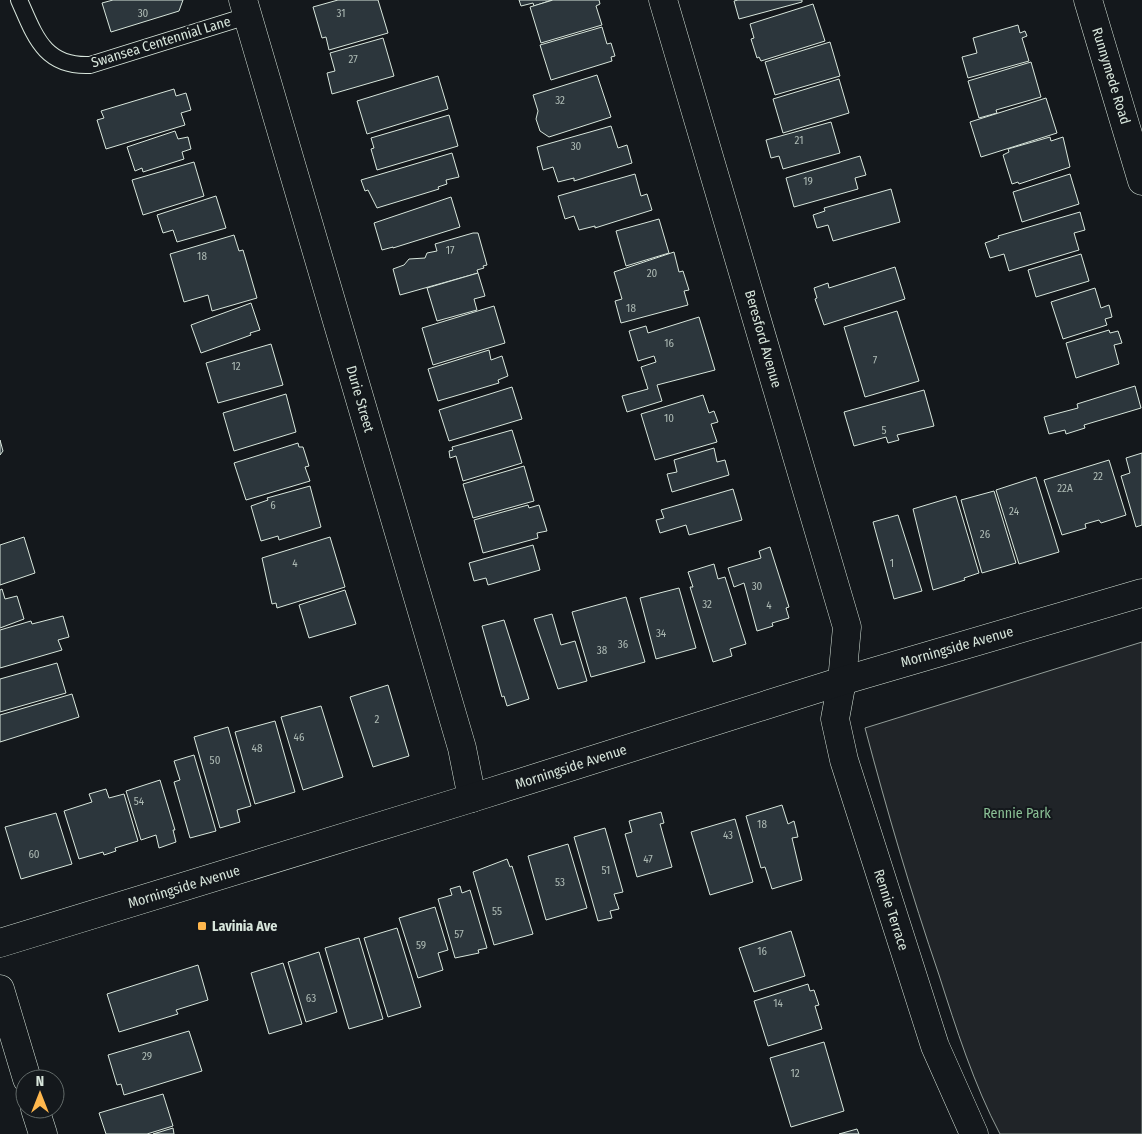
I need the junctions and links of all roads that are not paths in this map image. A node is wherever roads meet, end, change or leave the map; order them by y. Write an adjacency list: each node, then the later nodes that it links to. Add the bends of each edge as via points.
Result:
1 (19, 0): 4 (lane, Swansea Centennial Lane, via 34,36 47,53 75,65 90,65)
2 (663, 0): 7 (street, Beresford Avenue, via 847,627)
3 (1088, 0): 5 (street, Runnymede Road)
4 (245, 8): 8 (street, Durie Street, via 462,748)
5 (1142, 181)
6 (1142, 592): 7 (street, Morningside Avenue)
7 (842, 681): 8 (street, Morningside Avenue); 14 (street, Rennie Terrace, via 835,720 844,760 935,1046)
8 (472, 798): 9 (street, Morningside Avenue)
9 (0, 943)
10 (0, 989): 11 (street)
11 (24, 1069)
12 (39, 1119): 13 (street)
13 (43, 1134)
14 (974, 1134)

